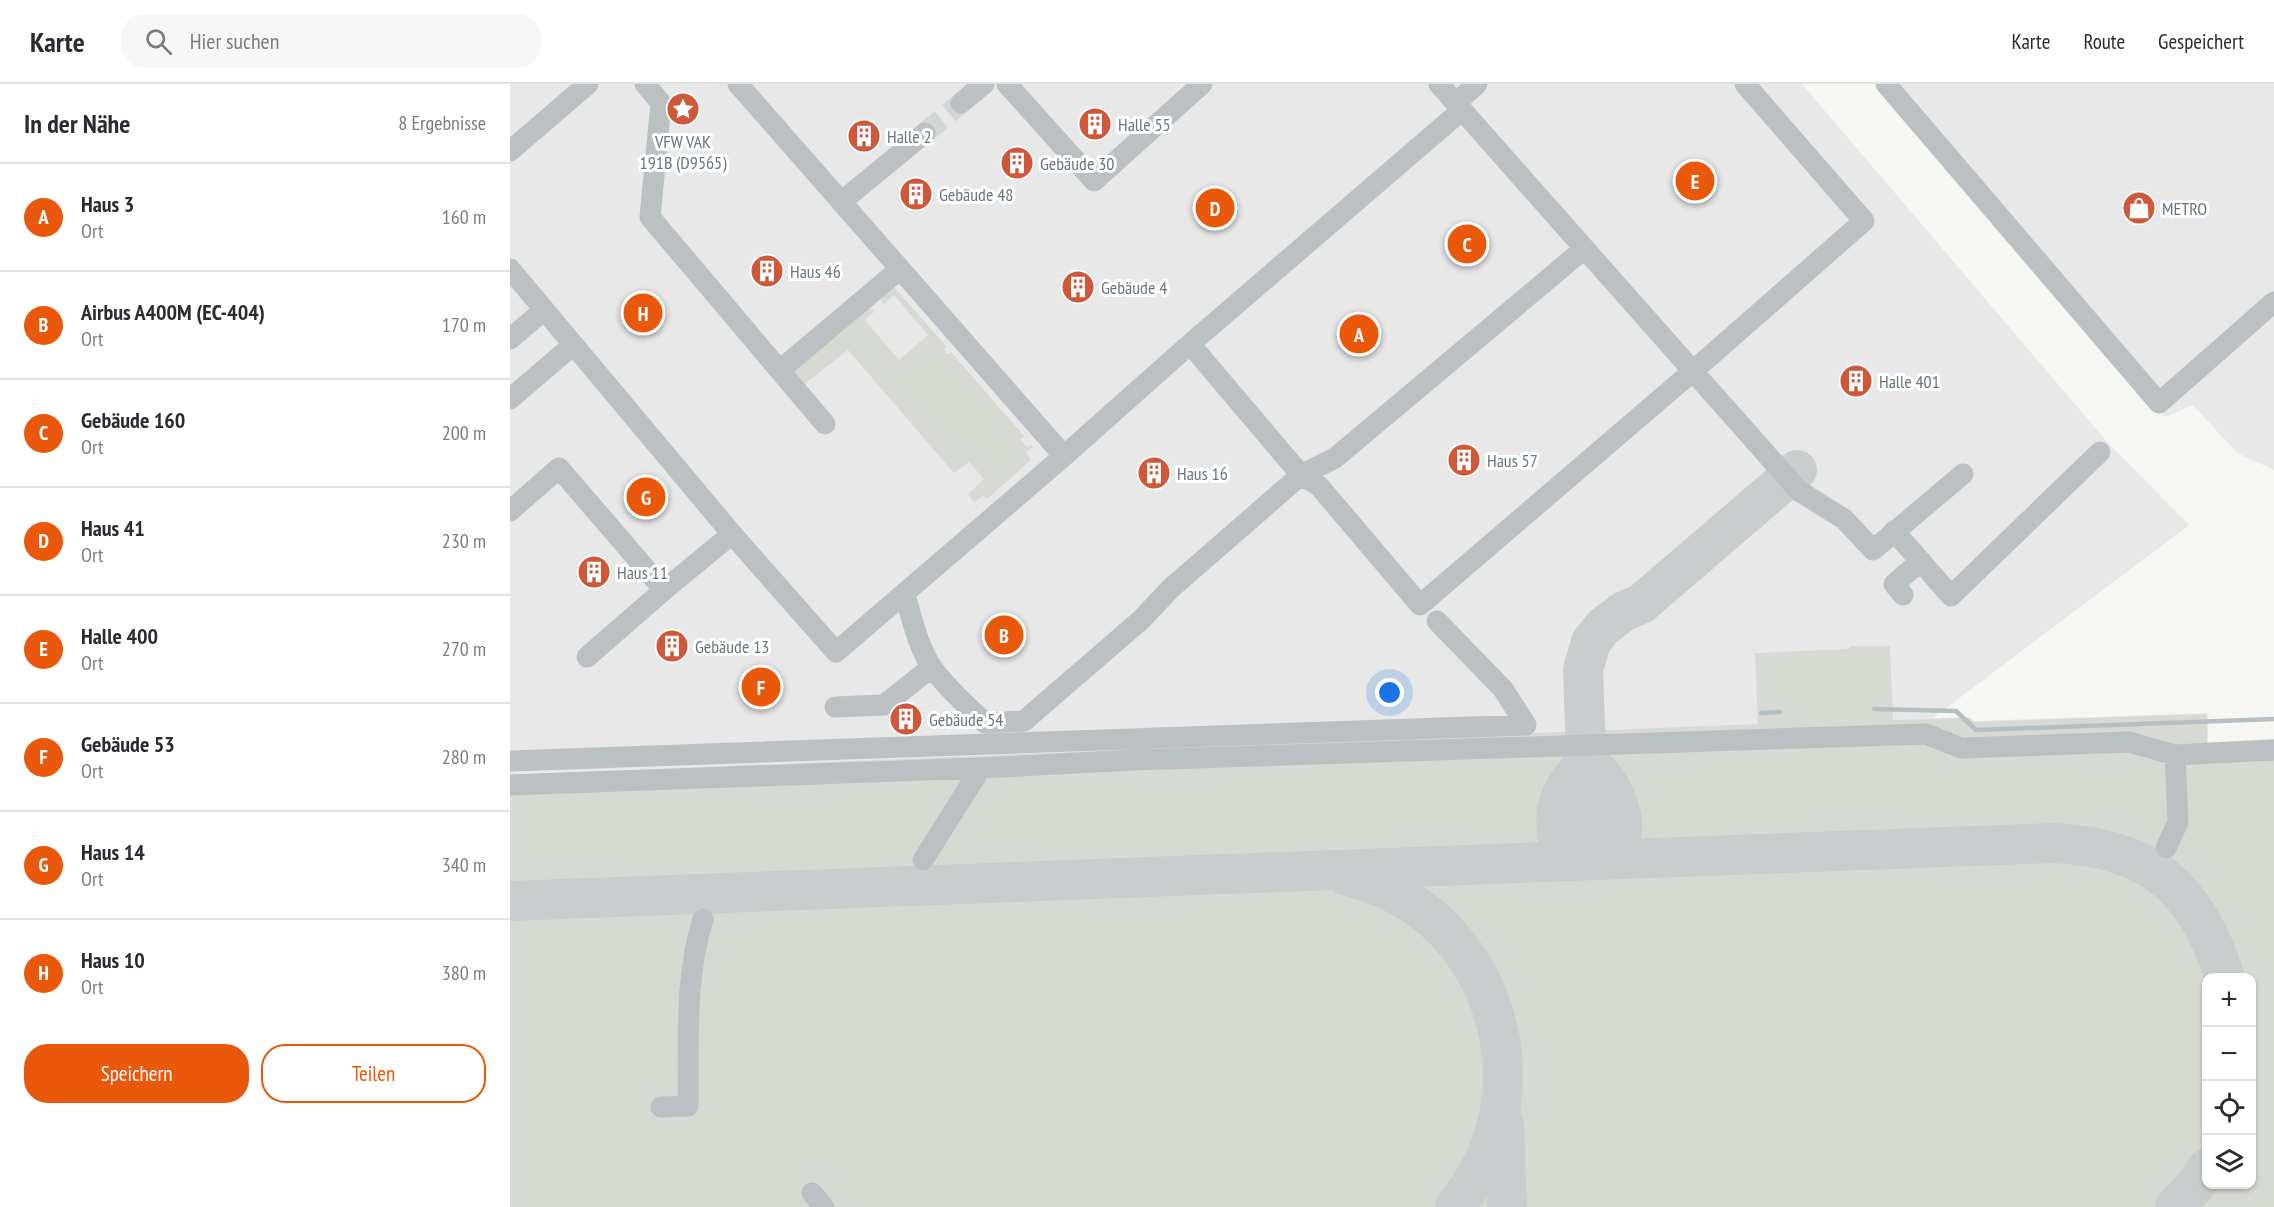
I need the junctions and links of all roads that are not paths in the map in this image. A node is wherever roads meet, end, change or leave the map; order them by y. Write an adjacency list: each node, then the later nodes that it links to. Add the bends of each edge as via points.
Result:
1 (588, 84): 14 (lane)
2 (645, 84): 24 (lane, via 662,103 650,217)
3 (738, 84): 15 (lane)
4 (984, 84): 11 (lane)
5 (1007, 84): 6 (lane, via 1094,181)
6 (1202, 84)
7 (1439, 84): 12 (lane)
8 (1477, 84): 12 (lane)
9 (1745, 84): 25 (lane, via 1864,221)
10 (1886, 84): 19 (lane, via 2159,403)
11 (961, 103)
12 (1459, 107): 16 (lane); 22 (lane)
13 (925, 133): 15 (lane)
14 (510, 151)
15 (841, 202): 18 (lane)
16 (1584, 249): 25 (lane); 31 (lane, via 1335,458)
17 (510, 269): 20 (lane)
18 (900, 269): 24 (lane, via 872,302); 29 (lane)
19 (2274, 302)
20 (543, 310): 21 (lane); 23 (lane)
21 (510, 339)
22 (1190, 344): 29 (lane); 31 (lane)
23 (573, 345): 26 (lane); 34 (lane)
24 (780, 370): 27 (lane)
25 (1693, 371): 31 (lane, via 1420,605 1319,486); 33 (lane, via 1798,491 1844,519 1873,549)
26 (510, 399)
27 (825, 424)
28 (2100, 452): 35 (lane, via 1950,596)
29 (1064, 456): 37 (lane)
30 (1962, 474): 33 (lane)
31 (1301, 475): 41 (lane, via 1024,721 985,723)
32 (510, 511): 36 (lane, via 559,468)
33 (1894, 531): 35 (lane)
34 (732, 534): 36 (lane); 37 (lane, via 836,652)
35 (1921, 561): 38 (lane, via 1894,584)
36 (664, 590): 40 (lane)
37 (905, 595): 41 (lane)
38 (1903, 595)
39 (1437, 621): 45 (lane, via 1503,689 1527,725)
40 (587, 657)
41 (932, 668): 42 (lane, via 884,705)
42 (835, 707)
43 (2274, 750): 44 (lane)
44 (2175, 755): 46 (lane, via 2129,742 1960,748 1926,734 1145,759); 48 (lane, via 2178,822)
45 (510, 761)
46 (981, 768): 47 (lane); 49 (lane)
47 (510, 785)
48 (2166, 848)
49 (923, 860)
50 (703, 919): 51 (lane, via 694,946 688,1106)
51 (661, 1107)

